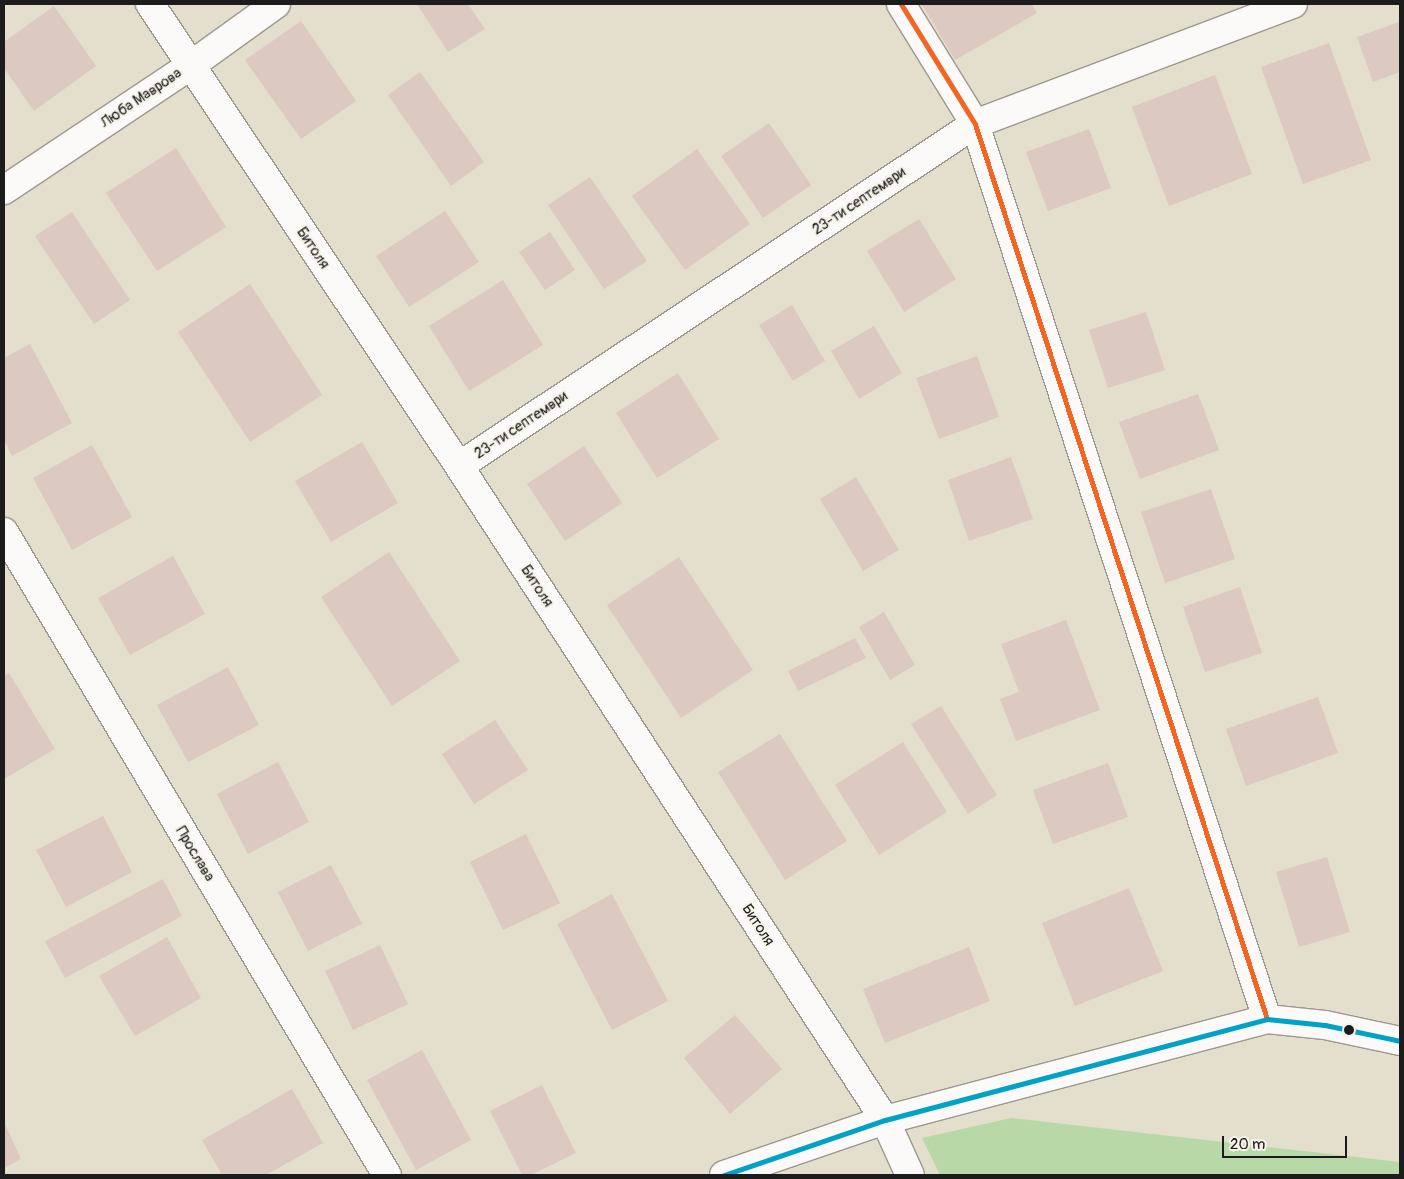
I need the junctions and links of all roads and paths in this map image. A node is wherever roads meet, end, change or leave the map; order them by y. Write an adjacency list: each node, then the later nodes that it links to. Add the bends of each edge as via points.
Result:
1 (150, 4): 5 (street, Битоля)
2 (276, 4): 5 (street, Люба Маврова)
3 (901, 4): 6 (street)
4 (1293, 4): 6 (street, 23-ти септември)
5 (190, 66): 7 (street, Люба Маврова); 8 (street, Битоля)
6 (975, 124): 8 (street, 23-ти септември); 10 (street)
7 (4, 190)
8 (459, 466): 12 (street, Битоля)
9 (4, 532): 13 (street, Прослава)
10 (1268, 1019): 11 (street, via 1325,1025); 12 (street)
11 (1400, 1041)
12 (885, 1120): 14 (street); 15 (street, Битоля)
13 (387, 1175)
14 (724, 1175)
15 (910, 1175)

